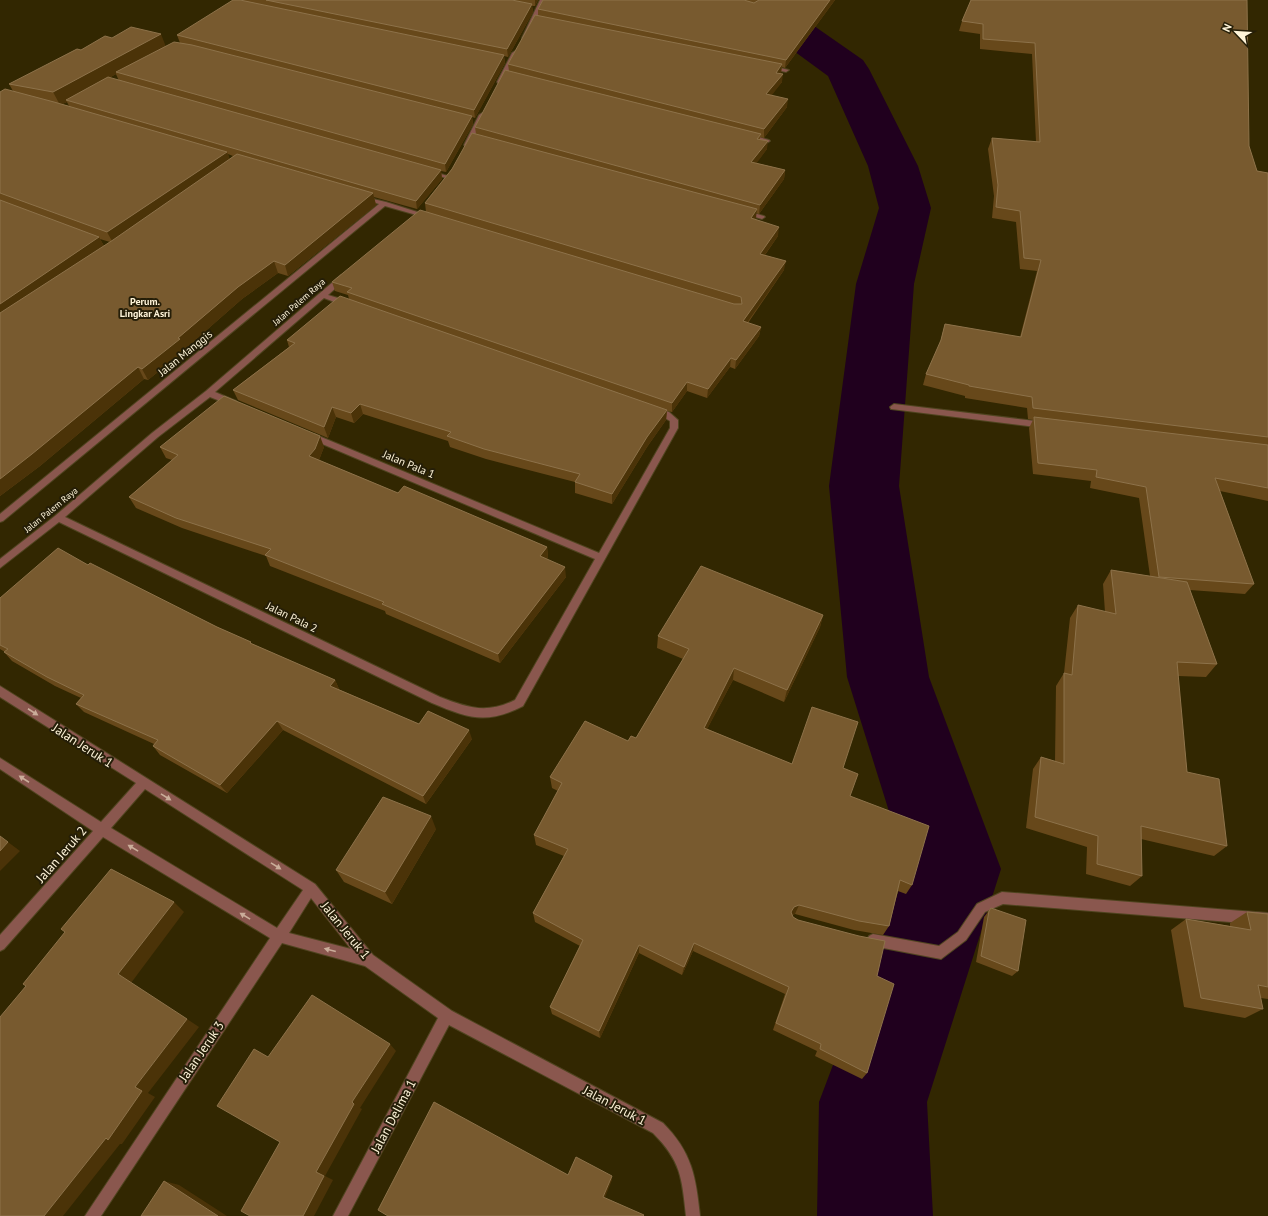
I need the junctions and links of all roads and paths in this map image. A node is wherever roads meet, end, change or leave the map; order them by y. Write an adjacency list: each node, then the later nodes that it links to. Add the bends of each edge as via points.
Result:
1 (542, 0): 4 (street, via 534,10 536,20 506,60 508,75)
2 (763, 66): 3 (street)
3 (786, 70)
4 (496, 91)
5 (485, 110): 8 (street, via 474,121 473,138)
6 (744, 135): 7 (street)
7 (767, 140)
8 (463, 153)
9 (419, 168): 10 (street)
10 (449, 177)
11 (353, 194): 12 (street)
12 (384, 203): 15 (street); 26 (street, Jalan Manggis)
13 (739, 210): 14 (street)
14 (762, 217)
15 (435, 218)
16 (352, 270): 17 (street, Jalan Palem Raya)
17 (322, 295): 18 (street); 19 (street, Jalan Palem Raya)
18 (359, 308)
19 (210, 393): 20 (street); 25 (street, Jalan Palem Raya, via 155,435)
20 (239, 405)
21 (645, 407): 27 (street, via 666,414 674,420 674,428)
22 (894, 407): 23 (street)
23 (1050, 426)
24 (305, 433): 27 (street, Jalan Pala 1)
25 (58, 518): 27 (street, Jalan Pala 2, via 436,700 485,715 506,711 519,703); 28 (street, Jalan Palem Raya)
26 (0, 519)
27 (600, 557)
28 (0, 564)
29 (0, 691): 31 (street, Jalan Jeruk 1, one-way to 31)
30 (0, 763): 32 (street, one-way to 30)
31 (143, 783): 32 (street, Jalan Jeruk 2); 33 (street, Jalan Jeruk 1, one-way to 33)
32 (101, 829): 35 (street, one-way to 32); 37 (street, Jalan Jeruk 2)
33 (311, 888): 35 (street, Jalan Jeruk 3); 38 (street, Jalan Jeruk 1)
34 (1268, 919): 36 (street, via 1002,898 982,908 962,936 941,953)
35 (278, 936): 38 (street, one-way to 35); 40 (street, Jalan Jeruk 3)
36 (861, 938)
37 (0, 944)
38 (368, 960): 39 (street, Jalan Jeruk 1)
39 (447, 1016): 41 (street, Jalan Delima 1); 42 (street, Jalan Jeruk 1, via 658,1128 672,1140 687,1169)
40 (92, 1216)
41 (340, 1216)
42 (693, 1216)

